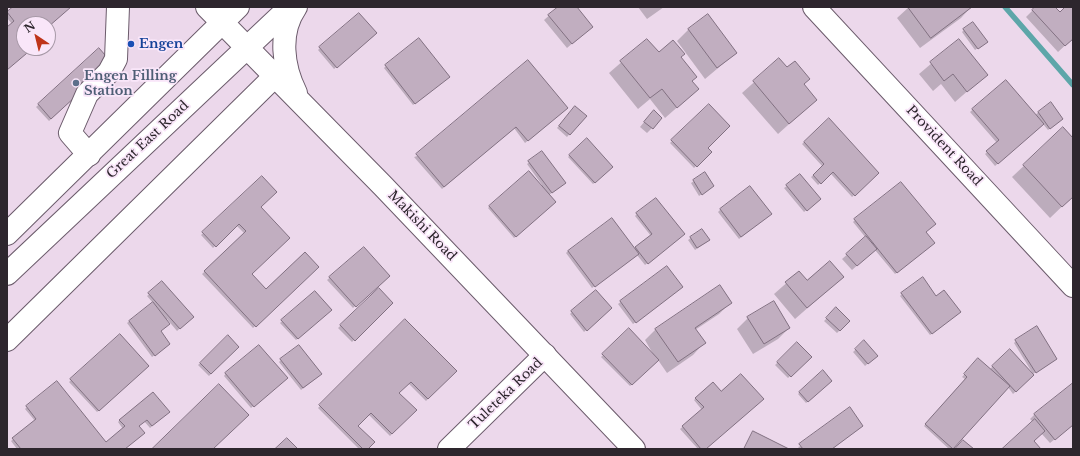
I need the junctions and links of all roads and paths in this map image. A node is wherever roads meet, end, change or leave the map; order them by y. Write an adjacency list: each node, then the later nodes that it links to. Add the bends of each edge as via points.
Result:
1 (118, 7): 11 (main road, via 116,60 109,72 87,94 70,133)
2 (207, 7): 7 (main road, Makishi Road)
3 (238, 7): 7 (main road)
4 (290, 7): 8 (main road, Great East Road)
5 (296, 7): 10 (main road, via 285,35 284,58 290,82)
6 (814, 7): 14 (main road, Provident Road)
7 (222, 23): 8 (main road, Makishi Road); 11 (main road)
8 (246, 48): 9 (main road, Makishi Road); 13 (main road, Great East Road)
9 (275, 76): 10 (main road, Makishi Road); 15 (main road)
10 (301, 103): 16 (main road, Makishi Road)
11 (89, 155): 12 (main road)
12 (7, 234)
13 (7, 274)
14 (1073, 286)
15 (7, 340)
16 (545, 355): 17 (main road, Tuleteka Road); 18 (main road, Makishi Road)
17 (450, 449)
18 (634, 449)

